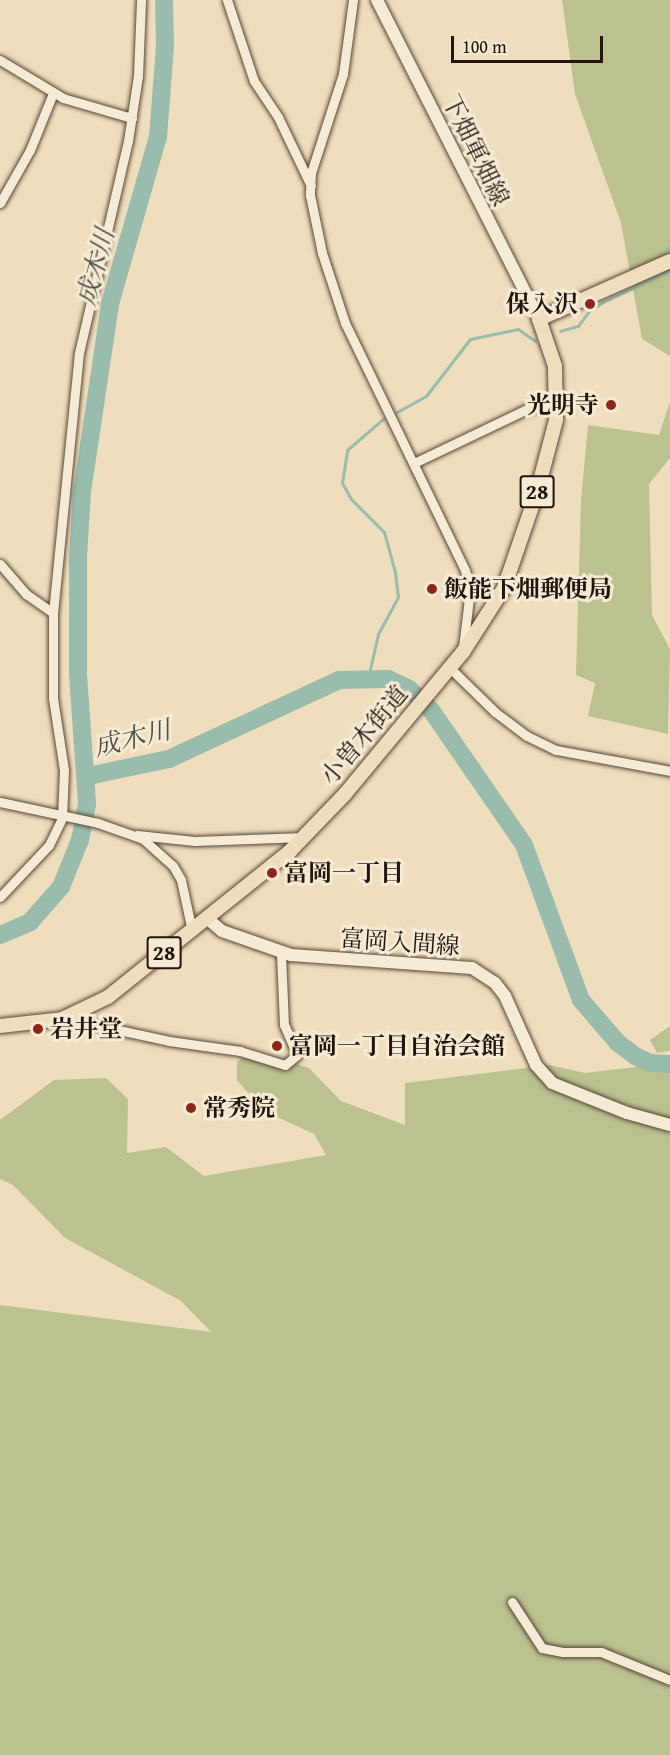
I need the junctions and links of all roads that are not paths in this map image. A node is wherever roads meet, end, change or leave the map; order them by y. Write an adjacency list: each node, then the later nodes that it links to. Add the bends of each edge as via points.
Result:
1 (141, 0): 7 (street, via 140,59)
2 (227, 0): 8 (street, via 254,81 278,117)
3 (353, 0): 8 (street, via 343,74)
4 (377, 0): 11 (main road, 下畑軍畑線)
5 (0, 60): 6 (street)
6 (53, 93): 7 (street); 9 (street, via 30,150)
7 (132, 118): 15 (street, via 80,342)
8 (311, 186): 13 (street, via 322,253 345,323)
9 (0, 203)
10 (670, 261): 11 (main road)
11 (539, 319): 12 (main road, 小曽木街道 / 28, via 555,366)
12 (557, 400): 13 (street, via 527,409); 16 (main road, 小曽木街道 / 28, via 553,440 504,588 493,611)
13 (414, 463): 16 (street, via 469,580)
14 (0, 564): 15 (street, via 26,594)
15 (53, 613): 20 (street, via 53,698 64,770)
16 (463, 652): 17 (main road, 小曽木街道 / 28)
17 (447, 671): 18 (street, via 526,736 556,750); 22 (main road, 小曽木街道 / 28)
18 (670, 771)
19 (0, 802): 20 (street)
20 (62, 818): 21 (street, via 98,823); 23 (street, via 49,845)
21 (137, 836): 22 (street, via 195,841); 25 (street, via 177,872)
22 (305, 837): 24 (main road, 小曽木街道 / 28)
23 (0, 897)
24 (208, 919): 25 (main road, 小曽木街道 / 28); 26 (main road, 富岡入間線, via 222,931)
25 (192, 931): 27 (main road, 小曽木街道 / 28, via 108,997)
26 (281, 953): 27 (street, via 284,1024 297,1055 285,1065 240,1051 82,1022); 29 (main road, 富岡入間線, via 472,968 495,983 505,996 536,1065 552,1083 627,1113)
27 (75, 1015): 28 (main road, 小曽木街道 / 28)
28 (0, 1026)
29 (670, 1125)
30 (512, 1602): 31 (street, via 542,1648 601,1652)
31 (670, 1680)

